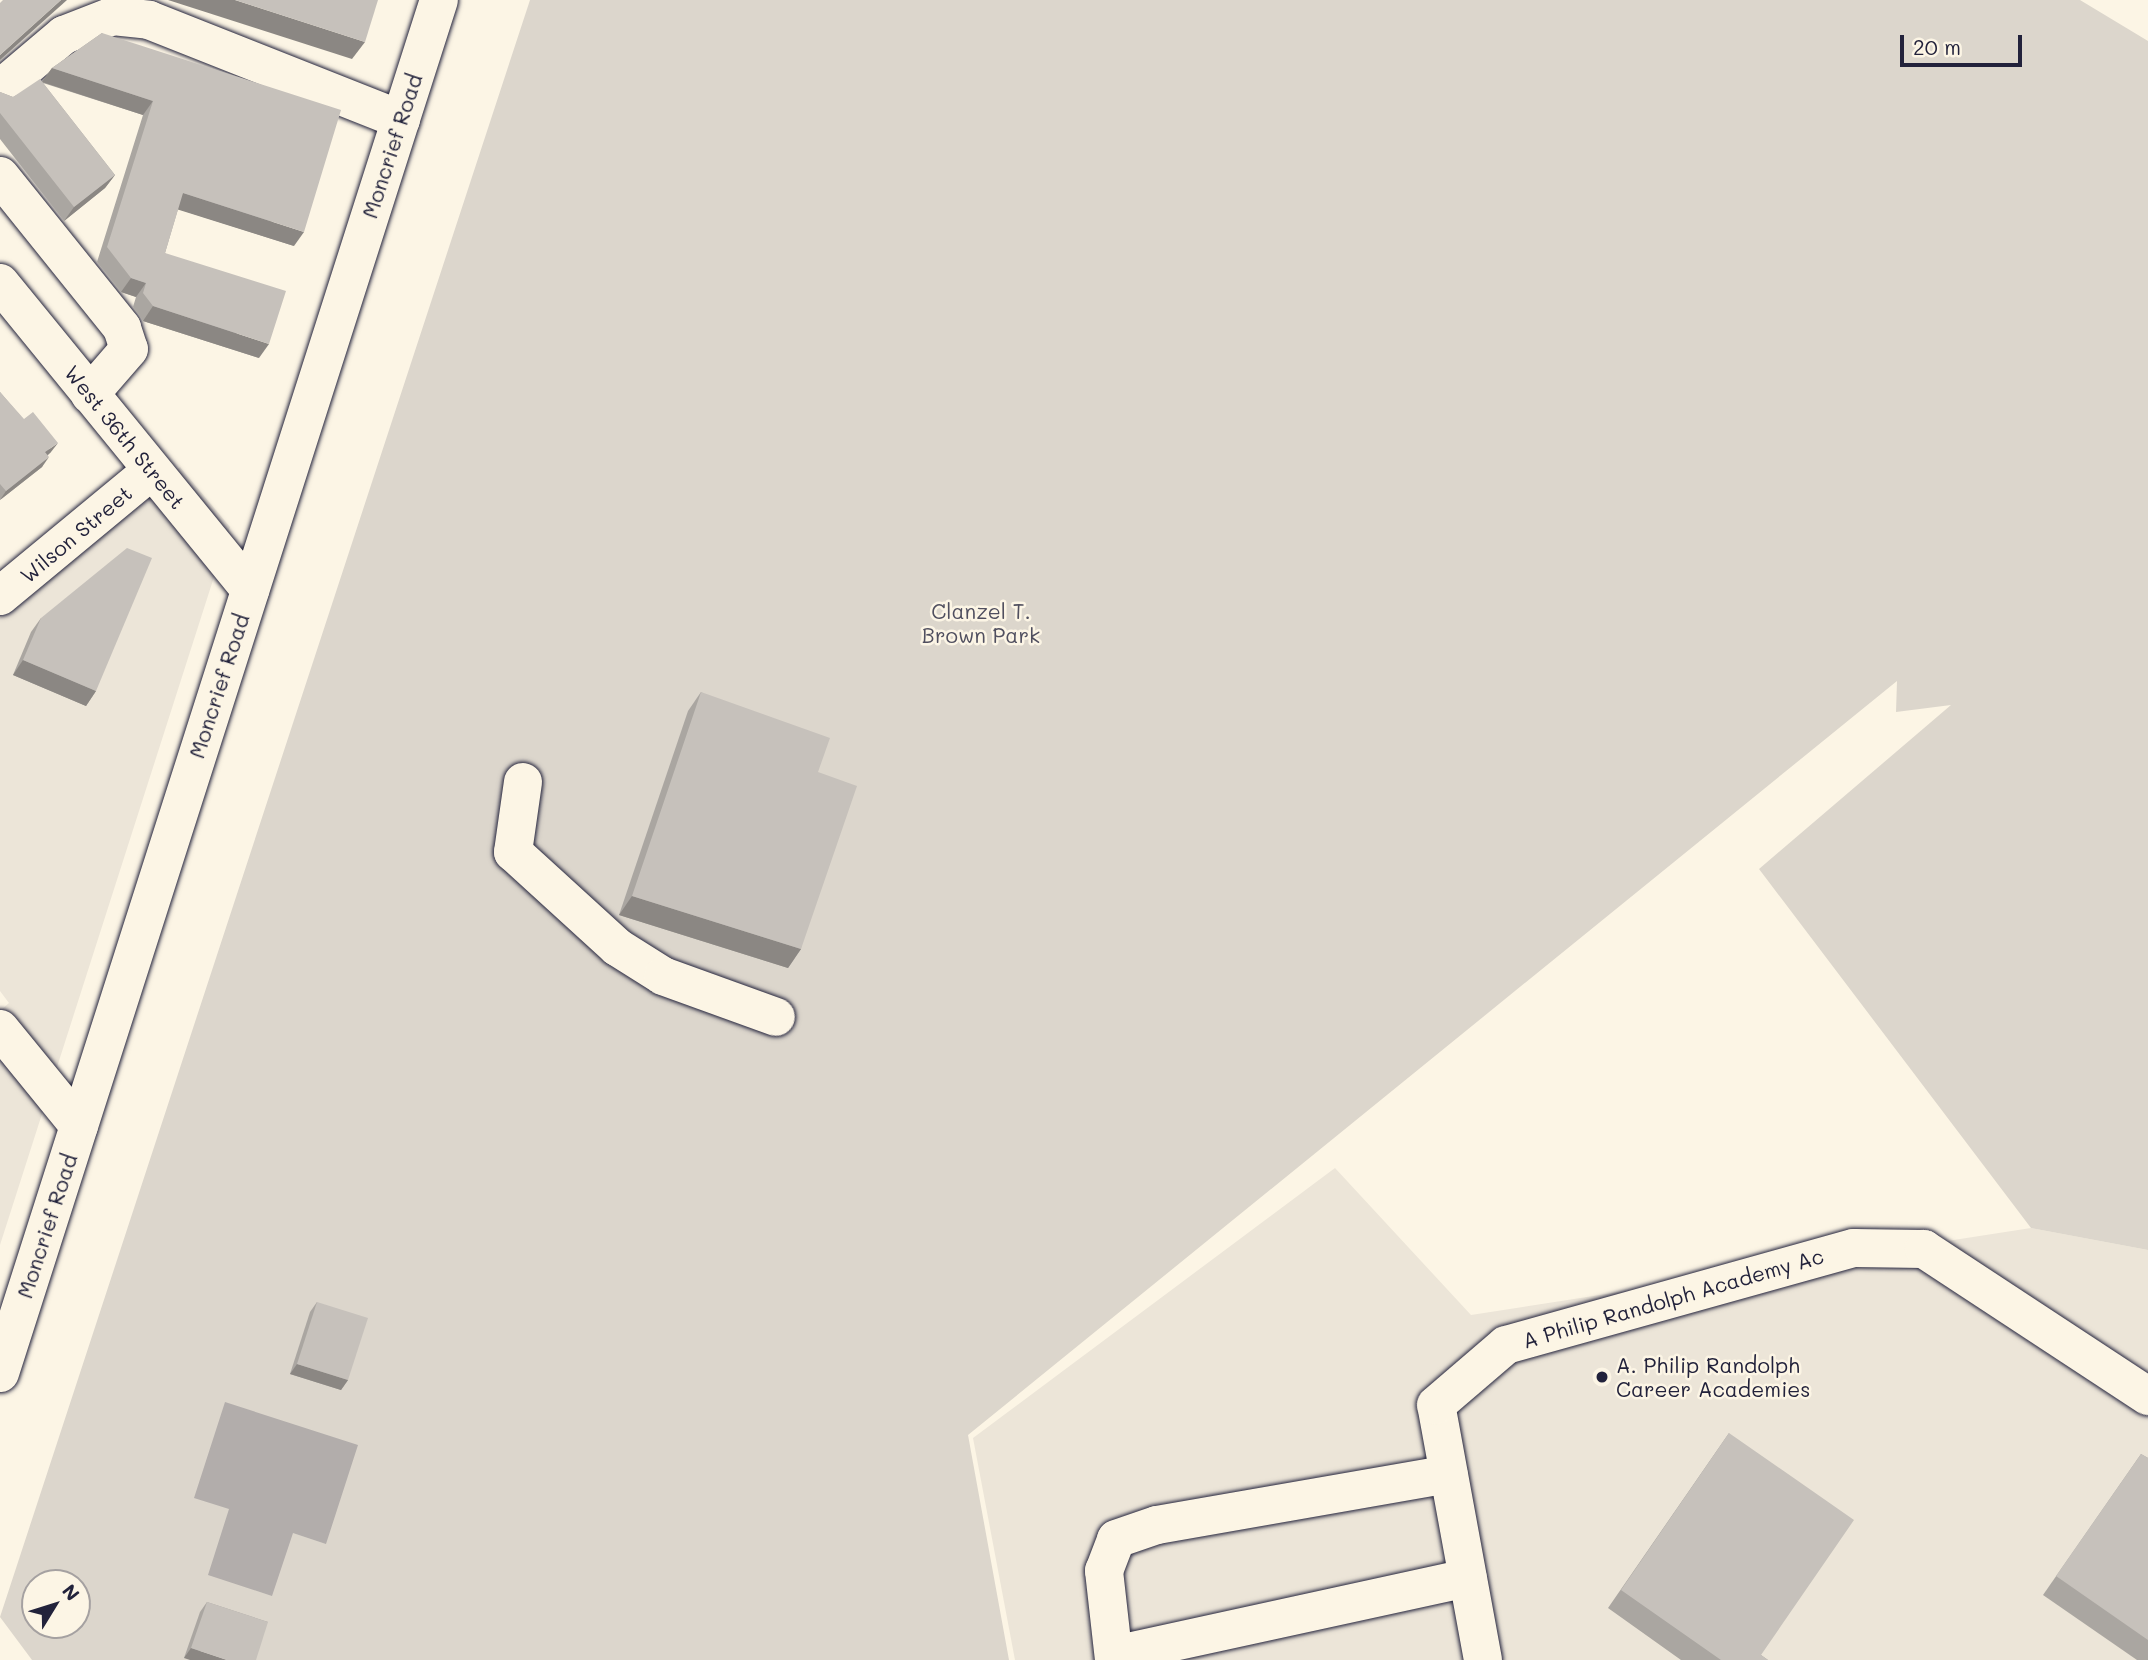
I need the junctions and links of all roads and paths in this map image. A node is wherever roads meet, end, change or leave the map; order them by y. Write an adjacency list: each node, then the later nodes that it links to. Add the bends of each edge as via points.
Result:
1 (439, 0): 4 (main road, Moncrief Road)
2 (106, 8): 3 (main road, via 64,35); 4 (main road, via 149,20)
3 (0, 89)
4 (401, 120): 9 (main road, Moncrief Road)
5 (0, 176): 7 (main road, via 122,328 129,349)
6 (0, 284): 7 (main road, West 36th Street)
7 (90, 394): 8 (main road, West 36th Street)
8 (151, 471): 9 (main road, West 36th Street); 10 (main road, Wilson Street)
9 (250, 590): 14 (main road, Moncrief Road)
10 (0, 596)
11 (523, 782): 12 (main road, via 513,852 617,947 663,976)
12 (776, 1017)
13 (0, 1029): 14 (main road)
14 (79, 1126): 15 (main road, Moncrief Road)
15 (0, 1373)
16 (2148, 1396): 17 (main road, A Philip Randolph Academy Ac, via 1924,1249 1854,1248 1506,1345 1436,1405)
17 (1449, 1474): 18 (main road, A Philip Randolph Academy Ac); 19 (main road, via 1157,1525 1116,1539 1104,1571)
18 (1468, 1578): 19 (main road); 20 (main road, A Philip Randolph Academy Ac)
19 (1114, 1658)
20 (1483, 1660)

